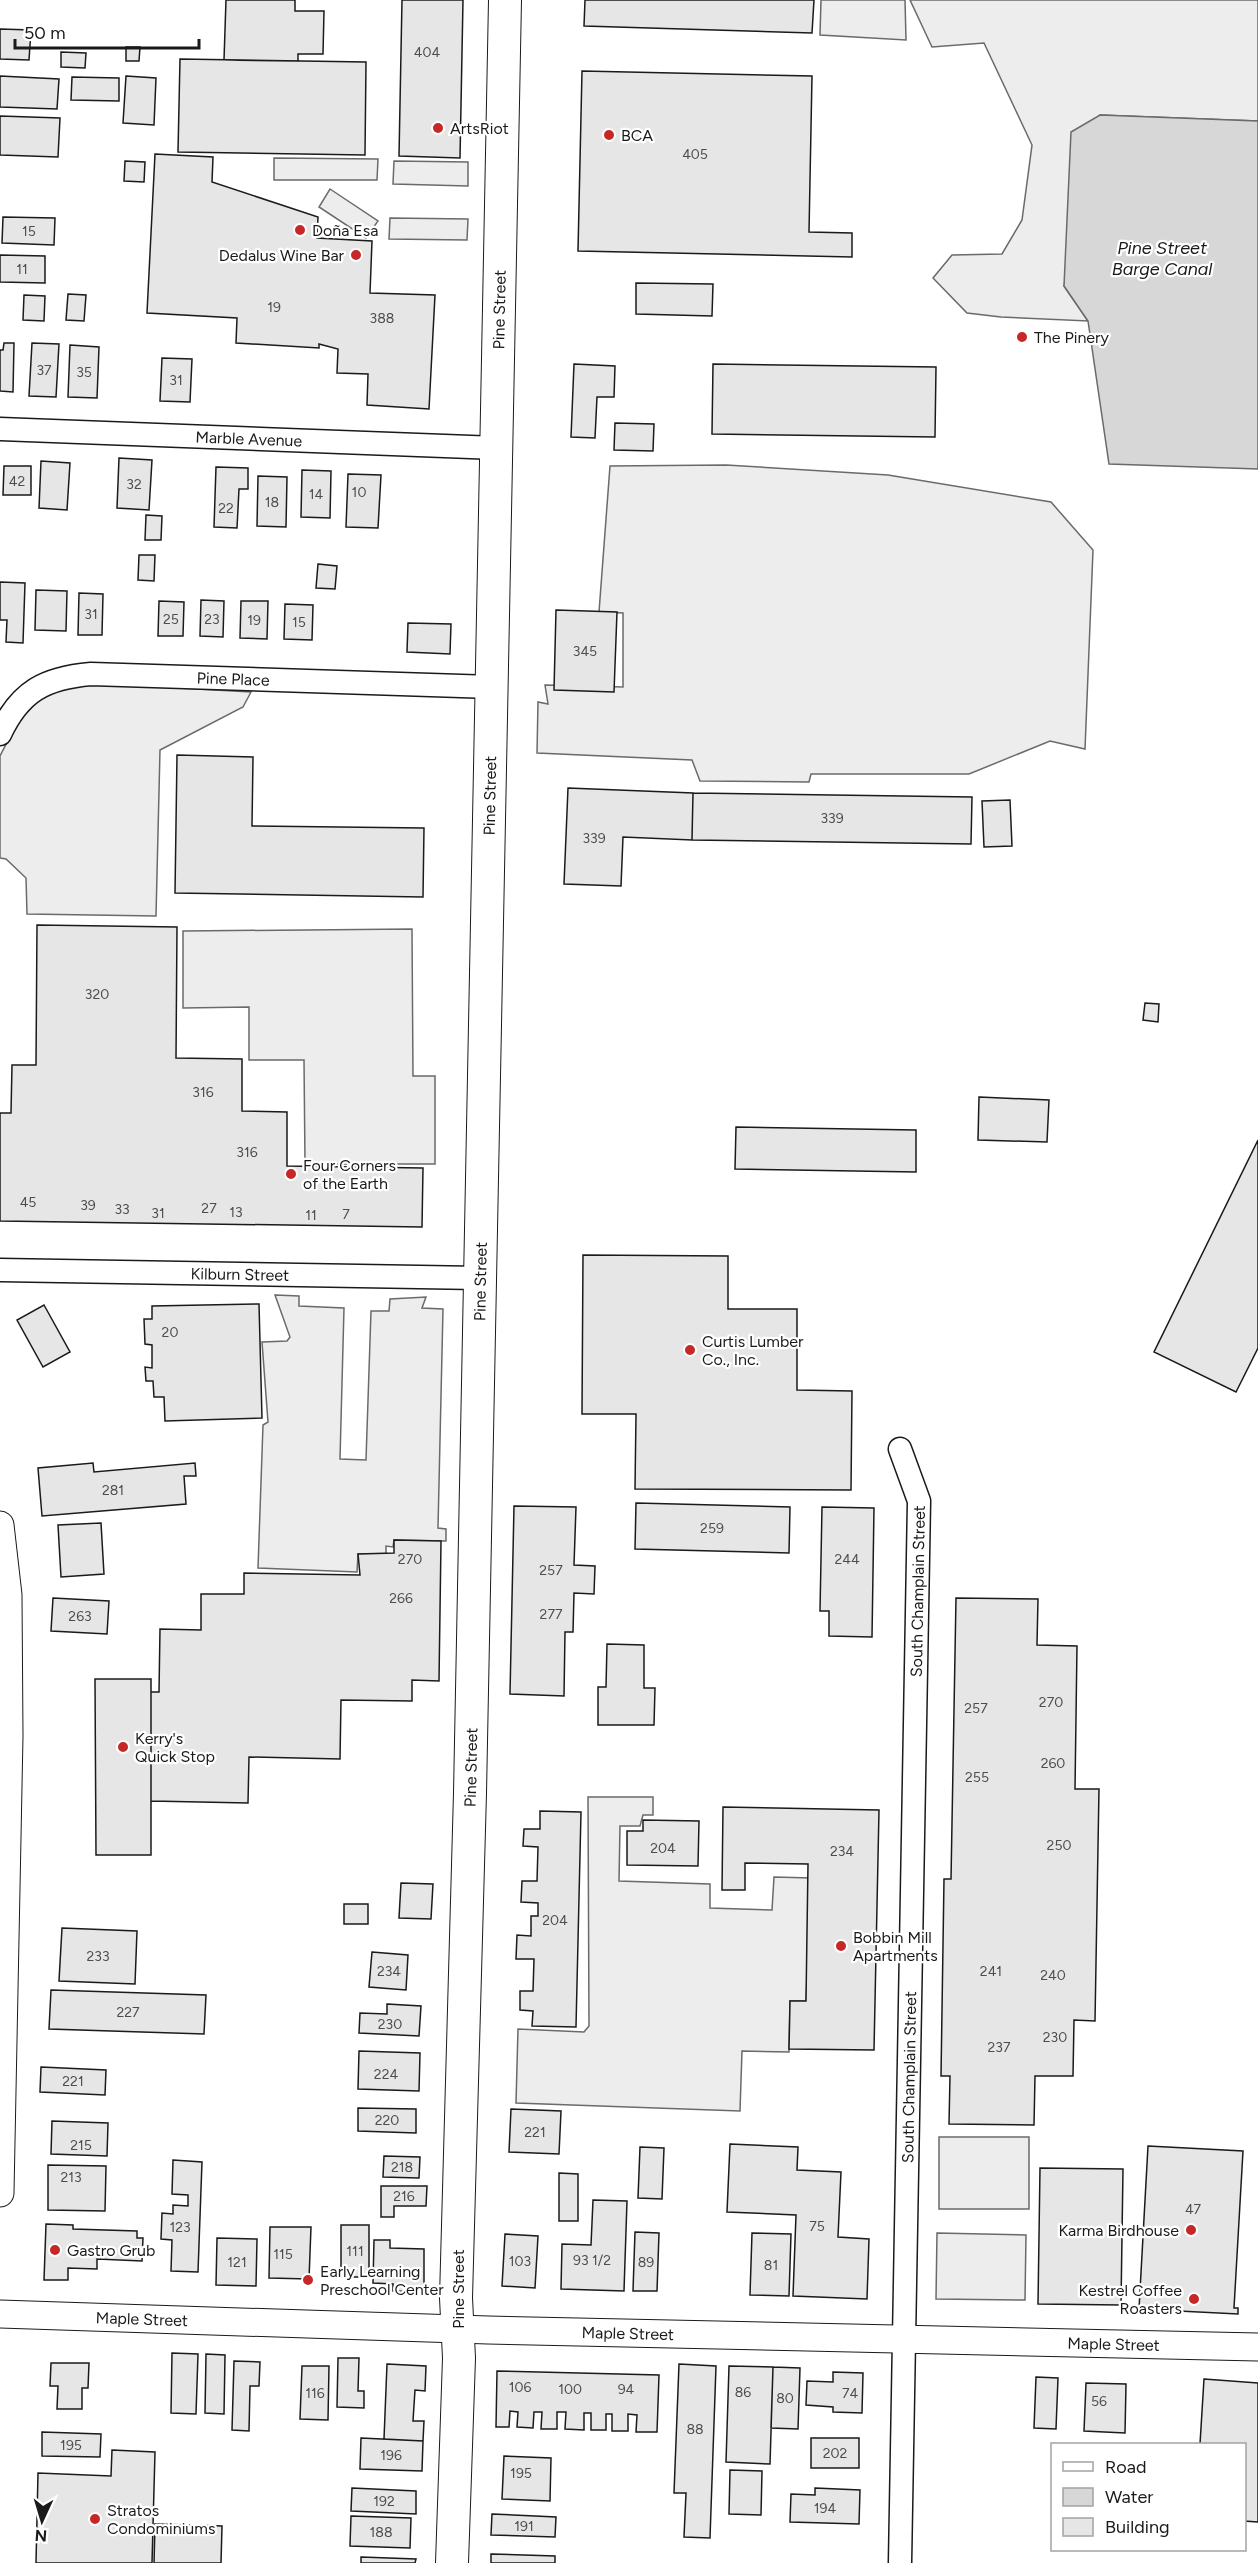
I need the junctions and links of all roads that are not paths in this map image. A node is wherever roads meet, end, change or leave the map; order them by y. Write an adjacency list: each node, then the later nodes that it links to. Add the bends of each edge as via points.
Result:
1 (505, 0): 3 (main road, Pine Street)
2 (0, 429): 3 (street, Marble Avenue)
3 (497, 448): 4 (main road, Pine Street)
4 (492, 687): 5 (street, Pine Place, via 67,676 22,698); 7 (main road, Pine Street)
5 (0, 734)
6 (0, 1270): 7 (street, Kilburn Street)
7 (479, 1278): 13 (main road, Pine Street)
8 (900, 1449): 14 (street, South Champlain Street, via 919,1502)
9 (0, 1525): 10 (street)
10 (4, 1595): 11 (street, via 9,1736)
11 (0, 2193)
12 (0, 2314): 13 (street, Maple Street)
13 (457, 2329): 14 (street, Maple Street); 16 (main road, Pine Street)
14 (903, 2339): 15 (street, Maple Street); 17 (street, South Champlain Street)
15 (1258, 2347)
16 (453, 2563)
17 (900, 2563)

